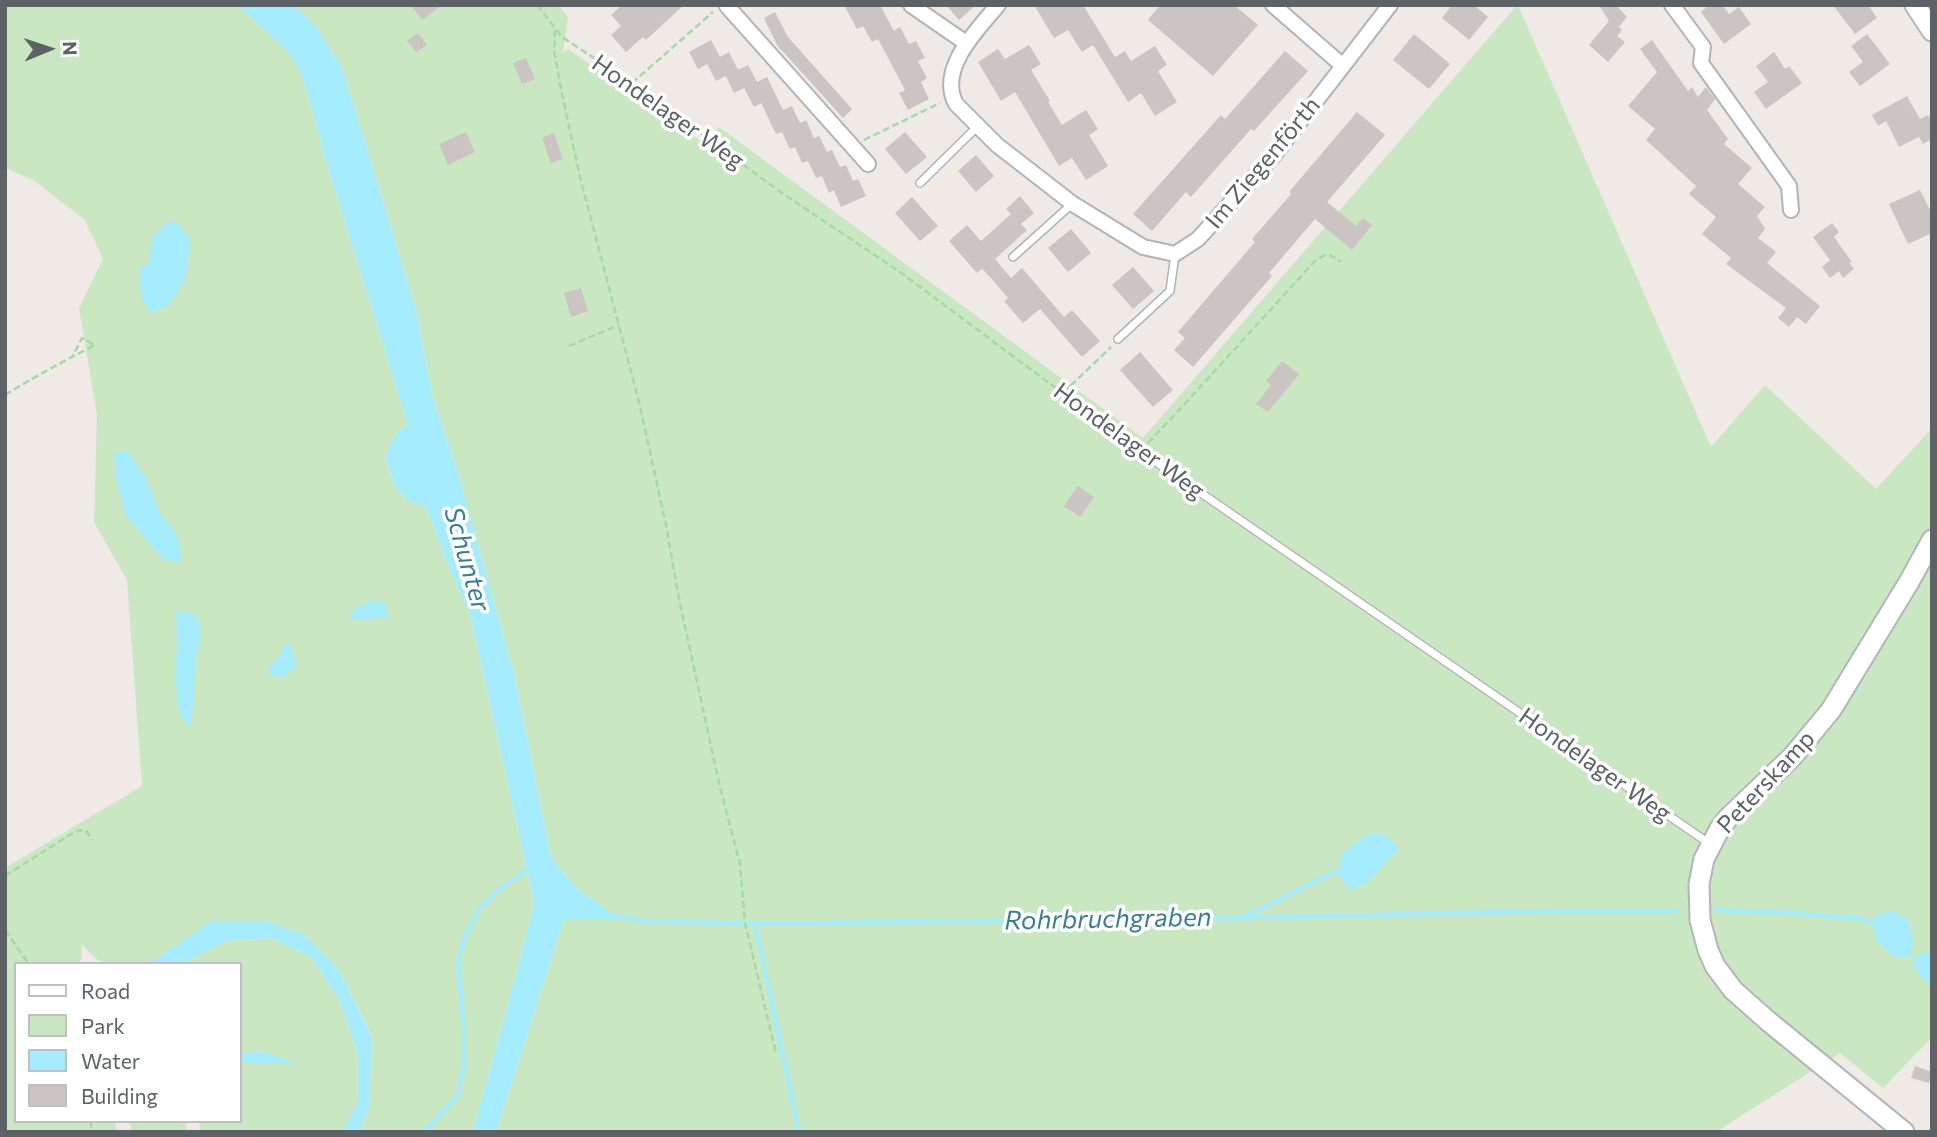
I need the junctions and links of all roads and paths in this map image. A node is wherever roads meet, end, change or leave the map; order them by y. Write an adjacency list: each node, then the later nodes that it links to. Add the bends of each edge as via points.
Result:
1 (537, 5): 9 (path, Hondelager Weg)
2 (911, 5): 11 (street)
3 (998, 5): 11 (street)
4 (1273, 5): 12 (street)
5 (1390, 5): 12 (street, Im Ziegenförth)
6 (1672, 5): 20 (street, via 1703,47 1701,63 1788,186)
7 (1915, 5): 10 (street)
8 (728, 6): 13 (path, via 709,14); 16 (street)
9 (555, 30): 13 (path, Hondelager Weg); 24 (path, Hondelager Weg, via 554,51 580,177)
10 (1932, 31)
11 (966, 43): 14 (street, via 953,73)
12 (1343, 66): 21 (street, Im Ziegenförth, via 1274,155 1198,239)
13 (632, 83): 28 (path, Hondelager Weg, via 779,191 900,272)
14 (952, 97): 15 (street); 16 (path)
15 (978, 126): 18 (lane); 19 (street)
16 (852, 146): 17 (street)
17 (868, 164)
18 (919, 183)
19 (1073, 204): 21 (street, via 1143,247); 22 (lane)
20 (1791, 210)
21 (1175, 254): 25 (lane, via 1170,291)
22 (1013, 257)
23 (1340, 262): 30 (path, via 1330,255 1314,262 1155,437)
24 (619, 325): 26 (path); 38 (path, Hondelager Weg, via 740,864 745,923)
25 (1118, 339): 28 (path)
26 (569, 346)
27 (72, 358): 27 (path, via 82,338 95,345 83,351); 29 (path)
28 (1062, 394): 30 (path, Hondelager Weg)
29 (5, 396)
30 (1135, 447): 31 (path, Hondelager Weg)
31 (1143, 453): 34 (lane, Hondelager Weg)
32 (1932, 540): 34 (street, Peterskamp, via 1831,710 1792,757 1728,818)
33 (92, 840): 35 (path, via 86,830 76,831)
34 (1710, 844): 39 (street, Peterskamp, via 1700,873 1700,920 1715,966 1733,990 1768,1021)
35 (5, 876)
36 (5, 930): 37 (path)
37 (28, 962)
38 (776, 1053)
39 (1904, 1132)

